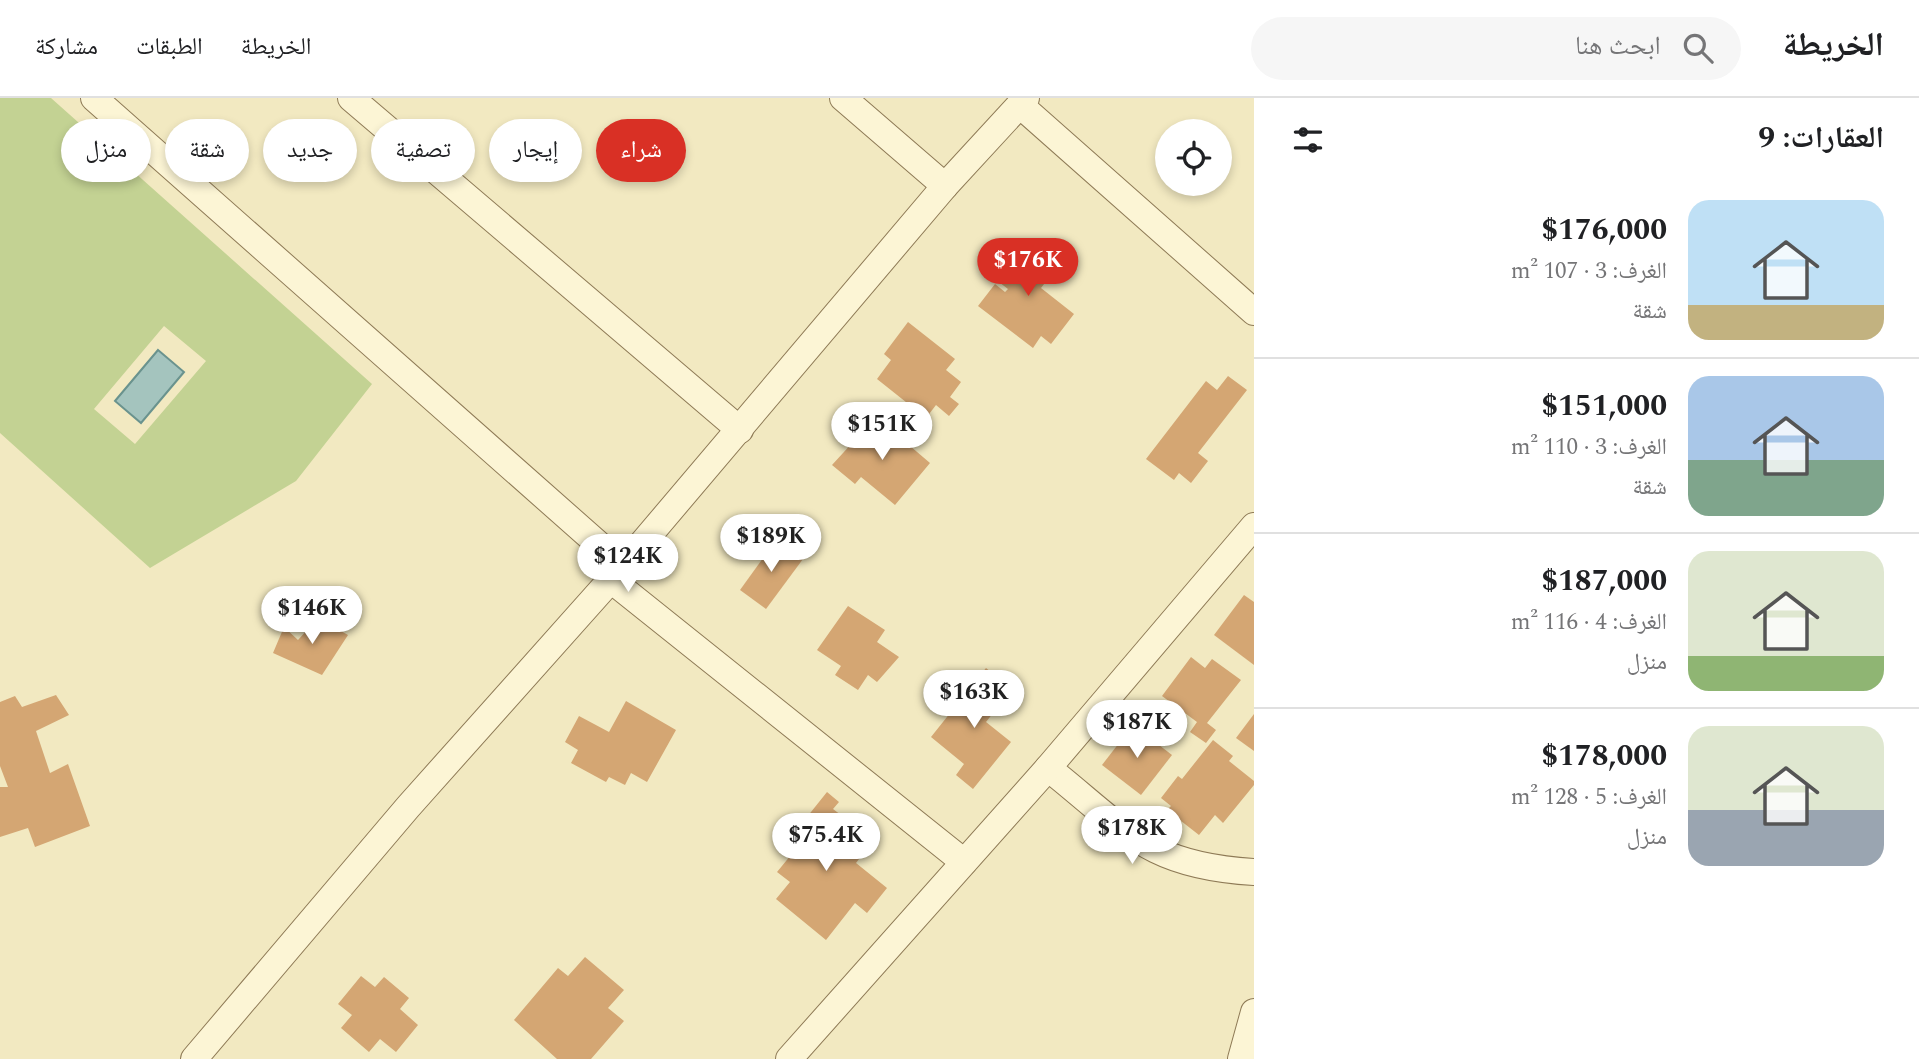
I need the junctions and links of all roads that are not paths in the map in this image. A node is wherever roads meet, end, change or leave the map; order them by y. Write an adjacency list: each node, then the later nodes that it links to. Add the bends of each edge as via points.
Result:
1 (94, 98): 9 (street)
2 (351, 98): 7 (street)
3 (844, 98): 5 (street)
4 (1023, 102): 5 (street); 6 (street)
5 (945, 186): 7 (street)
6 (1254, 312)
7 (740, 430): 9 (street)
8 (1254, 526): 10 (street)
9 (617, 572): 11 (street); 14 (street)
10 (1048, 768): 11 (street); 12 (street, via 1152,850 1202,868)
11 (964, 862): 15 (street)
12 (1250, 866)
13 (1254, 1012): 16 (street)
14 (194, 1059)
15 (789, 1059)
16 (1241, 1059)

